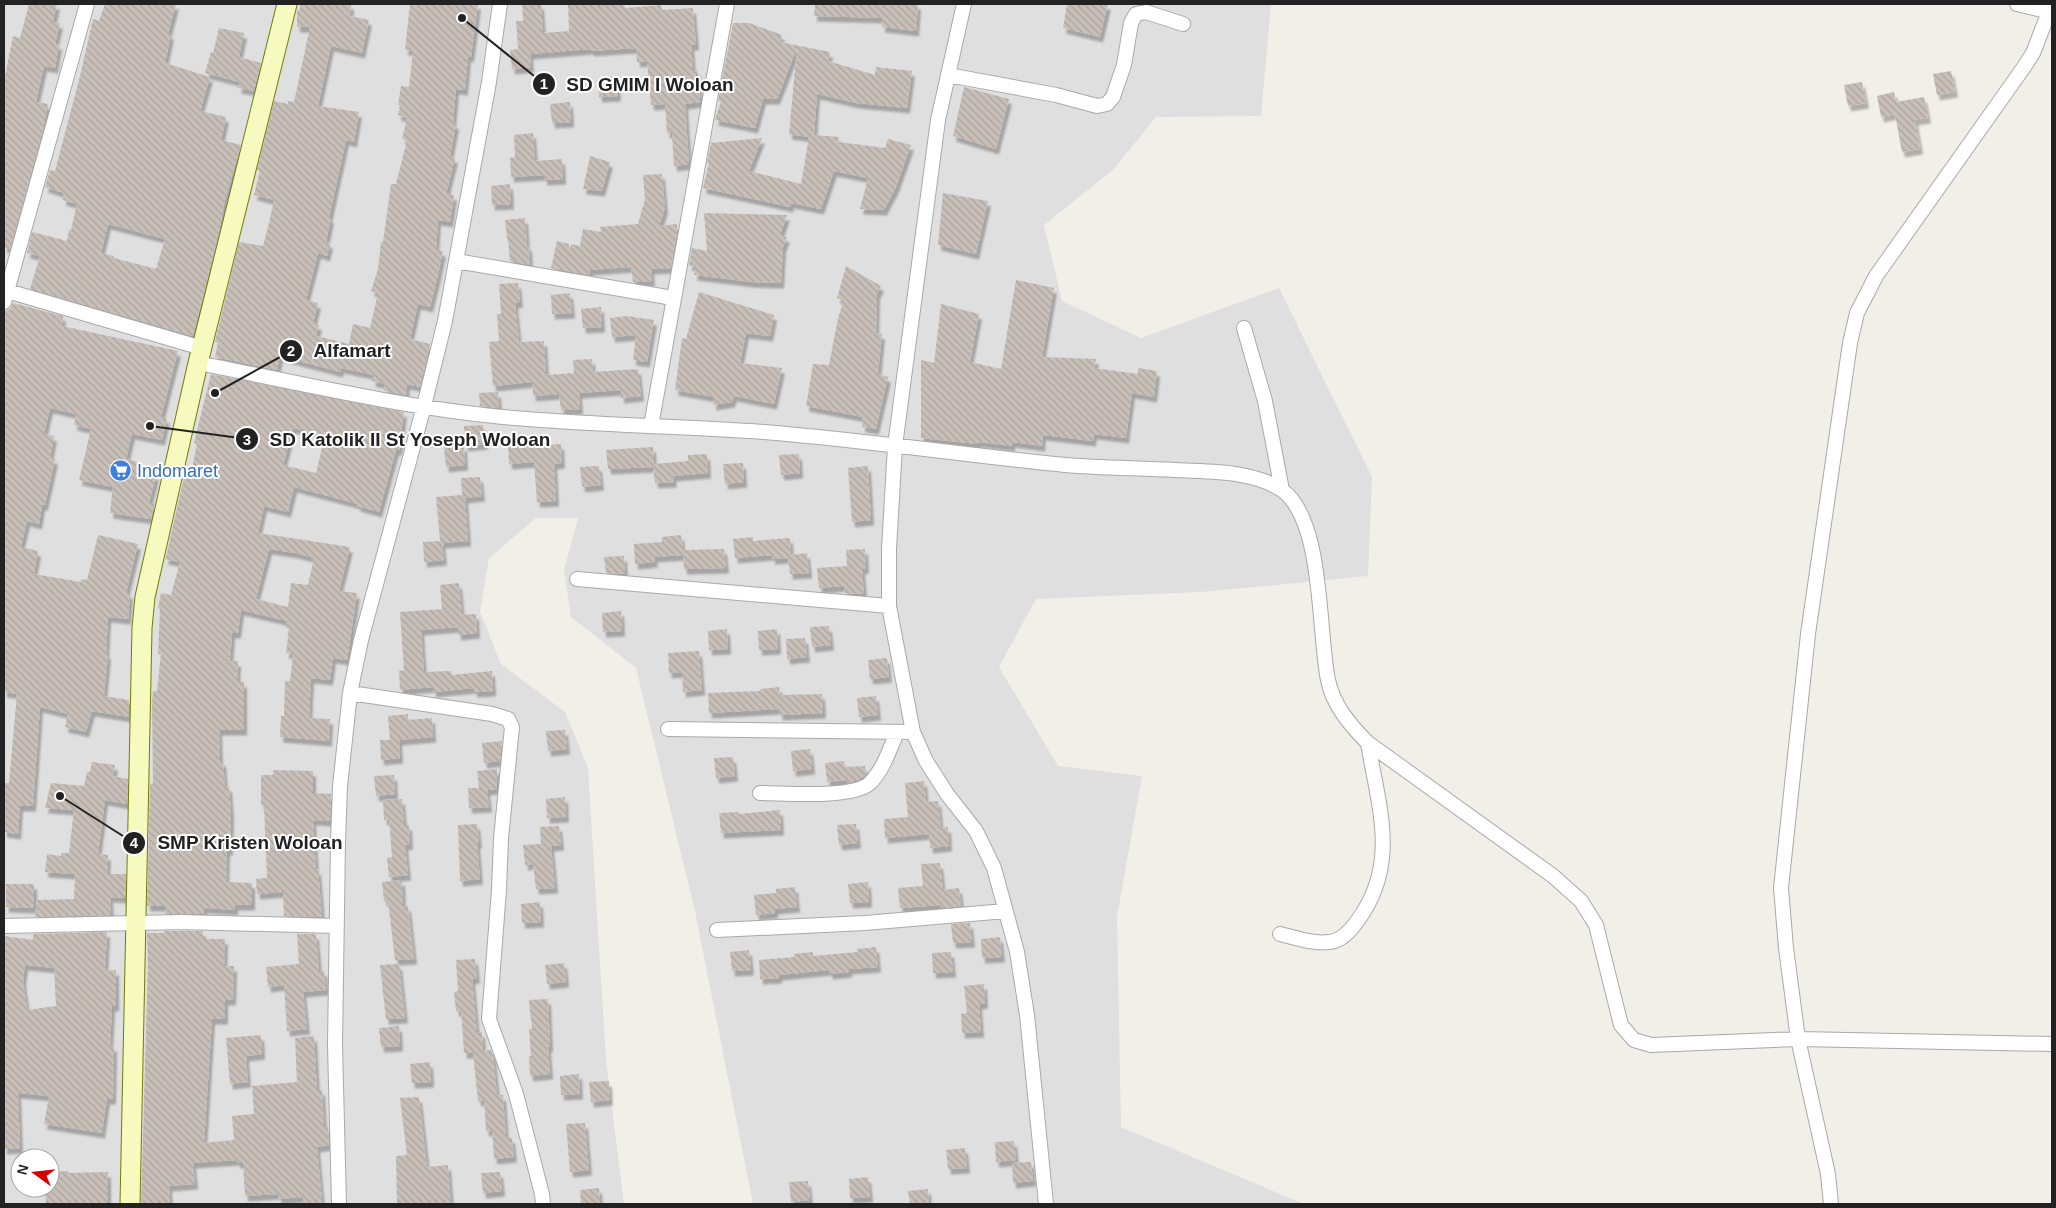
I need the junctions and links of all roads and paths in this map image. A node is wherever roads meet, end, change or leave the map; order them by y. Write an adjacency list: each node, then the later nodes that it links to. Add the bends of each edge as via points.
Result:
1 (87, 4): 11 (street)
2 (288, 4): 14 (main road)
3 (500, 4): 10 (street)
4 (727, 4): 12 (street)
5 (964, 4): 9 (street)
6 (2017, 4): 7 (street)
7 (2051, 8): 33 (street, via 2034,53 1897,244 1857,313 1846,366 1808,634 1781,888)
8 (1183, 24): 9 (street, via 1146,12 1136,14 1113,97 1106,104 1097,106 1056,94)
9 (948, 75): 17 (street, via 938,120)
10 (456, 262): 12 (street); 15 (street)
11 (5, 294): 14 (street)
12 (672, 298): 16 (street)
13 (1244, 328): 18 (street, via 1265,401)
14 (200, 356): 15 (street); 28 (main road, via 153,559 142,628)
15 (424, 406): 16 (street, via 503,417); 21 (street, via 361,640)
16 (650, 426): 17 (street, via 766,432)
17 (895, 446): 18 (street, via 1068,465 1229,474); 20 (street)
18 (1282, 490): 25 (street, via 1295,503 1305,523 1313,557 1328,682 1350,725)
19 (577, 579): 20 (street)
20 (889, 606): 24 (street)
21 (350, 693): 30 (street, via 340,786); 37 (street, via 492,714 508,719 512,727 501,838 490,1019 516,1094)
22 (668, 729): 23 (street)
23 (897, 732): 24 (street); 26 (street, via 869,784 851,792)
24 (913, 732): 27 (street, via 926,761 976,831 994,868)
25 (1368, 743): 32 (street, via 1384,844 1377,884 1363,913 1348,933 1331,942 1314,942); 33 (street, via 1553,876 1581,901 1596,924 1621,1025 1634,1040 1651,1045)
26 (760, 793)
27 (1006, 911): 31 (street, via 865,923); 38 (street, via 1028,1015)
28 (136, 923): 29 (street); 30 (street); 35 (main road)
29 (4, 926)
30 (337, 926): 36 (street)
31 (717, 930)
32 (1280, 934)
33 (1798, 1039): 34 (street); 39 (street)
34 (2052, 1044)
35 (130, 1204)
36 (340, 1204)
37 (543, 1204)
38 (1046, 1204)
39 (1832, 1204)

